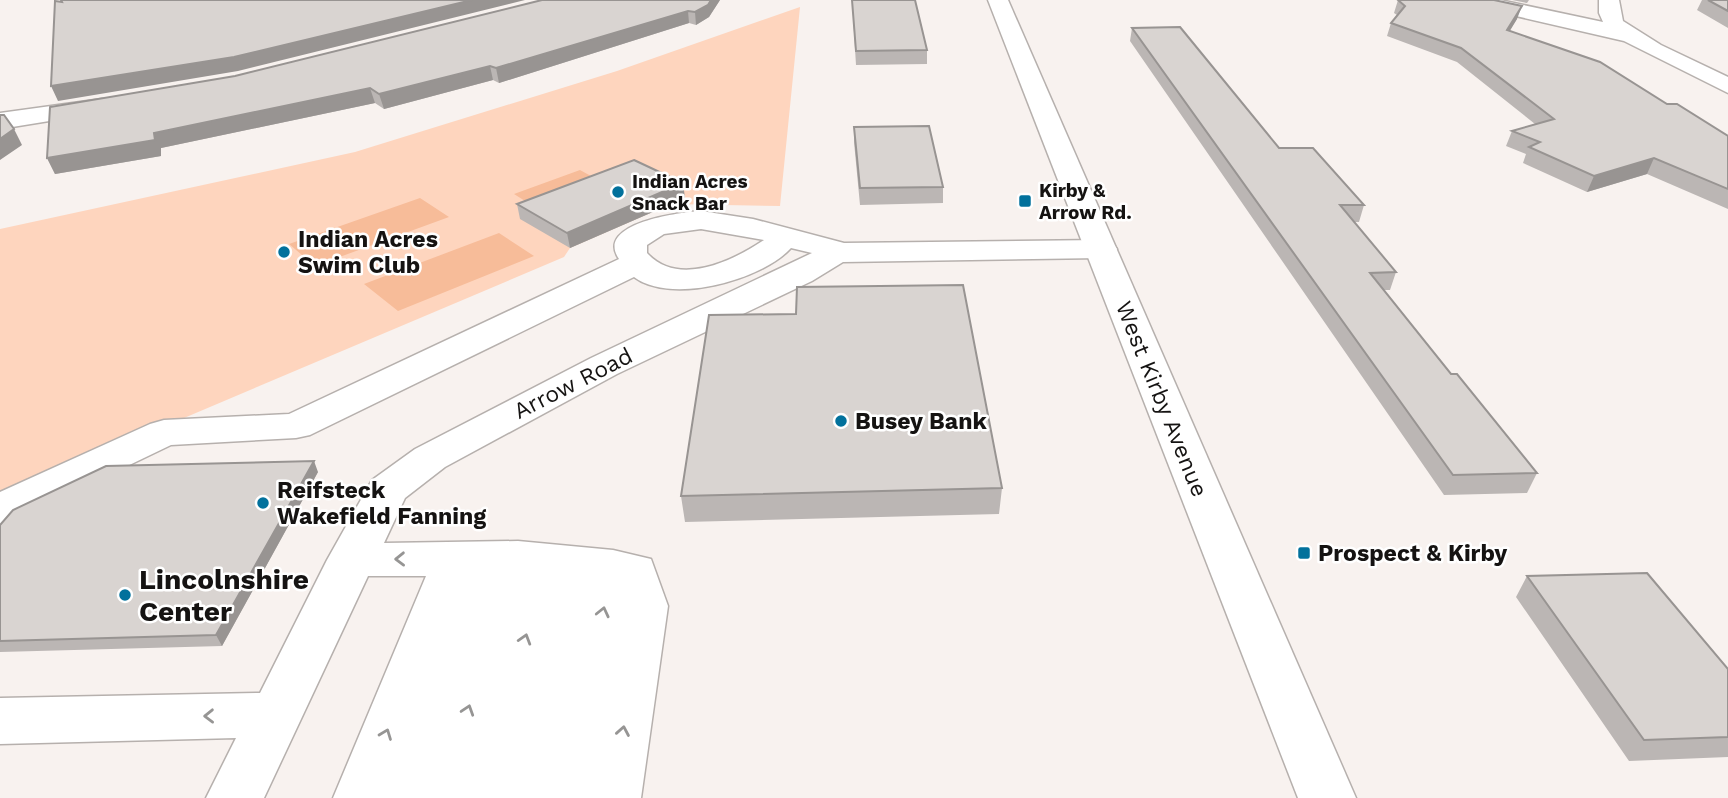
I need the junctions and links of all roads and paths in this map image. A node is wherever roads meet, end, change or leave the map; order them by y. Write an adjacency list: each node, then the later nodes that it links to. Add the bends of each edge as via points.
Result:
1 (998, 0): 9 (street, West Kirby Avenue)
2 (1471, 0): 4 (street)
3 (1609, 0): 4 (street, via 1610,17)
4 (1633, 37): 5 (street)
5 (1728, 86)
6 (123, 103): 7 (street)
7 (0, 121)
8 (784, 237): 10 (street); 11 (street, via 779,245 705,277 655,276); 11 (street, via 716,222 666,225 632,242 631,254)
9 (1101, 249): 10 (street, Arrow Road); 25 (street, West Kirby Avenue)
10 (842, 252): 13 (street, Arrow Road, via 604,366 430,458 387,490)
11 (637, 263): 12 (street, via 296,426 164,433)
12 (0, 509)
13 (351, 560): 14 (street, one-way to 13); 15 (street, Arrow Road)
14 (533, 561): 18 (street, one-way to 14); 19 (street); 20 (street, one-way to 14); 21 (street, one-way to 14); 22 (street); 23 (street, one-way to 14); 24 (street, one-way to 14, via 644,606 635,571)
15 (278, 715): 16 (street, one-way to 16); 17 (street, Arrow Road)
16 (0, 721)
17 (235, 798)
18 (362, 798)
19 (401, 798)
20 (438, 798)
21 (477, 798)
22 (518, 798)
23 (561, 798)
24 (612, 798)
25 (1327, 798)

